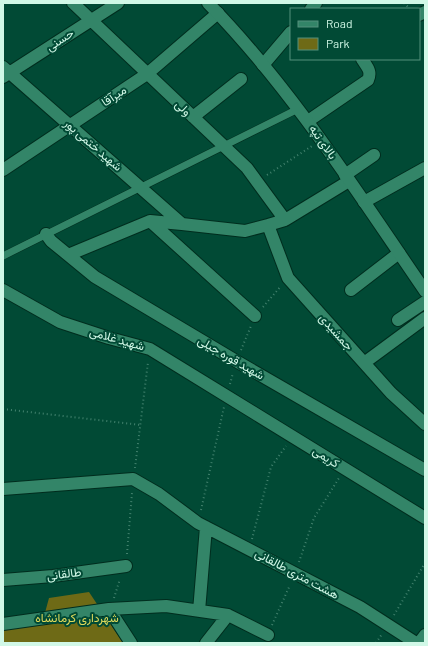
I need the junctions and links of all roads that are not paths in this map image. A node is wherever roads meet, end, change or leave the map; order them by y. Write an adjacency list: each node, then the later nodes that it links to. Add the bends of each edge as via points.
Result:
1 (73, 3): 4 (street, ولی)
2 (118, 3): 4 (street, حسنی)
3 (214, 7): 7 (street, بالای تپه); 9 (street, میرآقا)
4 (91, 20): 8 (street, حسنی); 9 (street, ولی)
5 (290, 33): 7 (street)
6 (363, 60): 13 (street, via 369,70 368,80)
7 (263, 65): 11 (street, بالای تپه)
8 (5, 72): 14 (street, شهید ختمی پور)
9 (147, 74): 12 (street, ولی); 14 (street, میرآقا)
10 (241, 79): 12 (street)
11 (298, 109): 13 (street, بالای تپه); 15 (lane)
12 (193, 117): 15 (street, ولی)
13 (308, 121): 19 (street, بالای تپه)
14 (70, 126): 18 (street, میرآقا); 20 (street, شهید ختمی پور)
15 (224, 146): 20 (lane); 22 (street, ولی, via 247,168)
16 (374, 156): 19 (street)
17 (424, 168): 21 (street)
18 (3, 170)
19 (347, 178): 21 (street, بالای تپه); 22 (street)
20 (141, 187): 24 (street, شهید ختمی پور); 26 (lane)
21 (364, 202): 27 (street, بالای تپه)
22 (285, 220): 25 (street)
23 (150, 221): 24 (street); 28 (street); 34 (street)
24 (182, 224): 25 (street, via 245,231)
25 (268, 225): 37 (street, جمشیدی, via 288,278)
26 (46, 234): 28 (street, شهید قوره جیلی); 29 (lane)
27 (399, 253): 31 (street); 32 (street, بالای تپه)
28 (68, 255): 40 (street, شهید قوره جیلی, via 95,277)
29 (3, 256)
30 (3, 290): 38 (street, شهید غلامی, via 60,322 150,349)
31 (351, 290)
32 (425, 291)
33 (425, 302): 36 (street)
34 (255, 316)
35 (425, 318): 37 (street)
36 (398, 320)
37 (364, 362): 39 (street, جمشیدی, via 391,393)
38 (227, 395): 42 (street, کریمی)
39 (425, 424)
40 (425, 470)
41 (3, 490): 43 (street, هشت متری طالقانی, via 134,480 159,494)
42 (425, 518)
43 (202, 525): 47 (street); 54 (street, هشت متری طالقانی, via 360,607)
44 (126, 566): 45 (street, طالقانی)
45 (3, 580)
46 (109, 609): 47 (street, via 166,606); 49 (street); 52 (street)
47 (200, 611): 48 (street)
48 (228, 615): 50 (street); 53 (street)
49 (3, 624)
50 (268, 635)
51 (425, 635): 55 (street)
52 (131, 643)
53 (206, 643)
54 (416, 643)
55 (419, 643)

